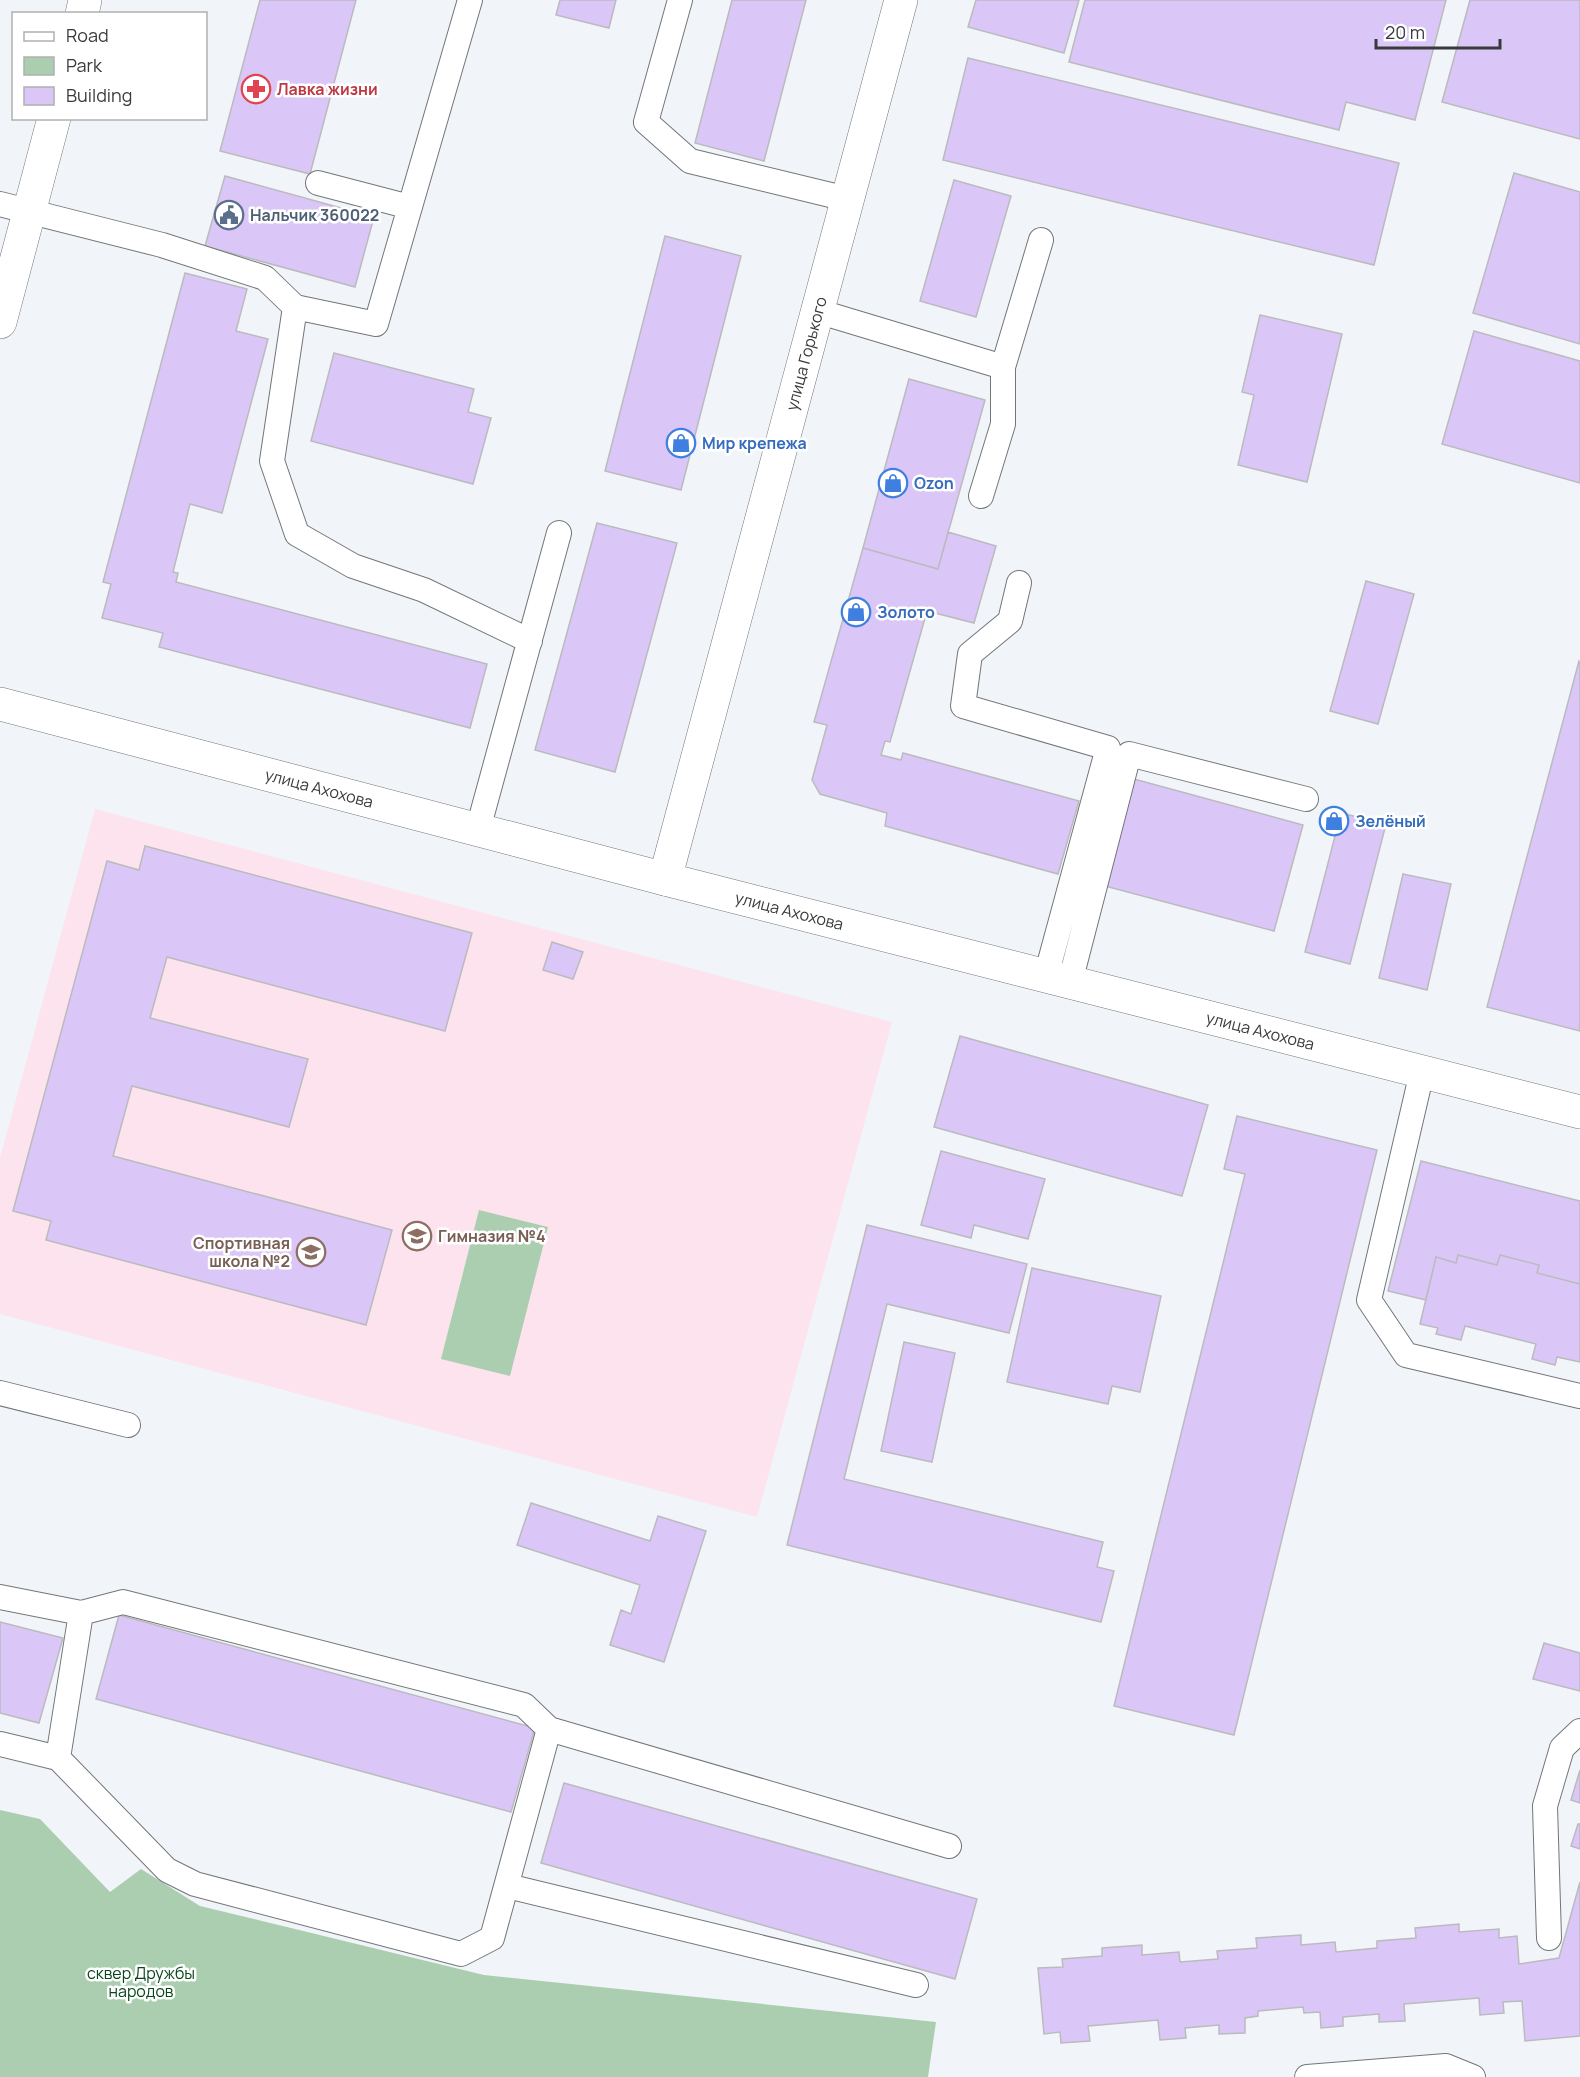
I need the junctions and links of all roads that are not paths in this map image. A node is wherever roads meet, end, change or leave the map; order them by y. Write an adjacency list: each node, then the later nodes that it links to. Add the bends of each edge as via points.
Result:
1 (469, 0): 7 (lane)
2 (680, 0): 6 (lane, via 646,122 690,161)
3 (901, 0): 6 (street, улица Горького)
4 (53, 120): 8 (street)
5 (318, 183): 7 (lane)
6 (847, 199): 11 (street, улица Горького)
7 (410, 207): 10 (lane, via 376,324)
8 (14, 208): 10 (lane, via 162,244 265,278); 12 (street)
9 (1041, 240): 13 (lane)
10 (295, 307): 17 (lane, via 272,461 297,534 353,566 424,590)
11 (817, 311): 13 (lane); 21 (street, улица Горького)
12 (0, 322)
13 (1003, 367): 14 (lane, via 1003,424)
14 (981, 496)
15 (559, 533): 17 (lane)
16 (1020, 583): 22 (lane, via 1010,621 970,654 963,706 1108,748)
17 (530, 640): 20 (lane)
18 (0, 704): 20 (street, улица Ахохова)
19 (1306, 799): 22 (lane, via 1129,754)
20 (478, 830): 21 (street, улица Ахохова)
21 (665, 879): 22 (street, улица Ахохова)
22 (1058, 979): 23 (street, улица Ахохова)
23 (1422, 1072): 24 (street, улица Ахохова); 26 (lane, via 1369,1300 1406,1355)
24 (1580, 1112)
25 (0, 1393): 27 (lane)
26 (1580, 1396)
27 (128, 1425)
28 (0, 1597): 29 (lane)
29 (81, 1613): 30 (lane, via 123,1602 524,1706); 33 (lane)
30 (549, 1729): 34 (lane); 35 (lane)
31 (1580, 1731): 36 (lane, via 1562,1749 1545,1806)
32 (0, 1744): 33 (lane)
33 (58, 1758): 35 (lane, via 167,1870 195,1884 461,1954 492,1938)
34 (949, 1846)
35 (507, 1886): 37 (lane)
36 (1549, 1938)
37 (916, 1986)
38 (1307, 2077): 39 (lane, via 1446,2066)
39 (1473, 2077)

